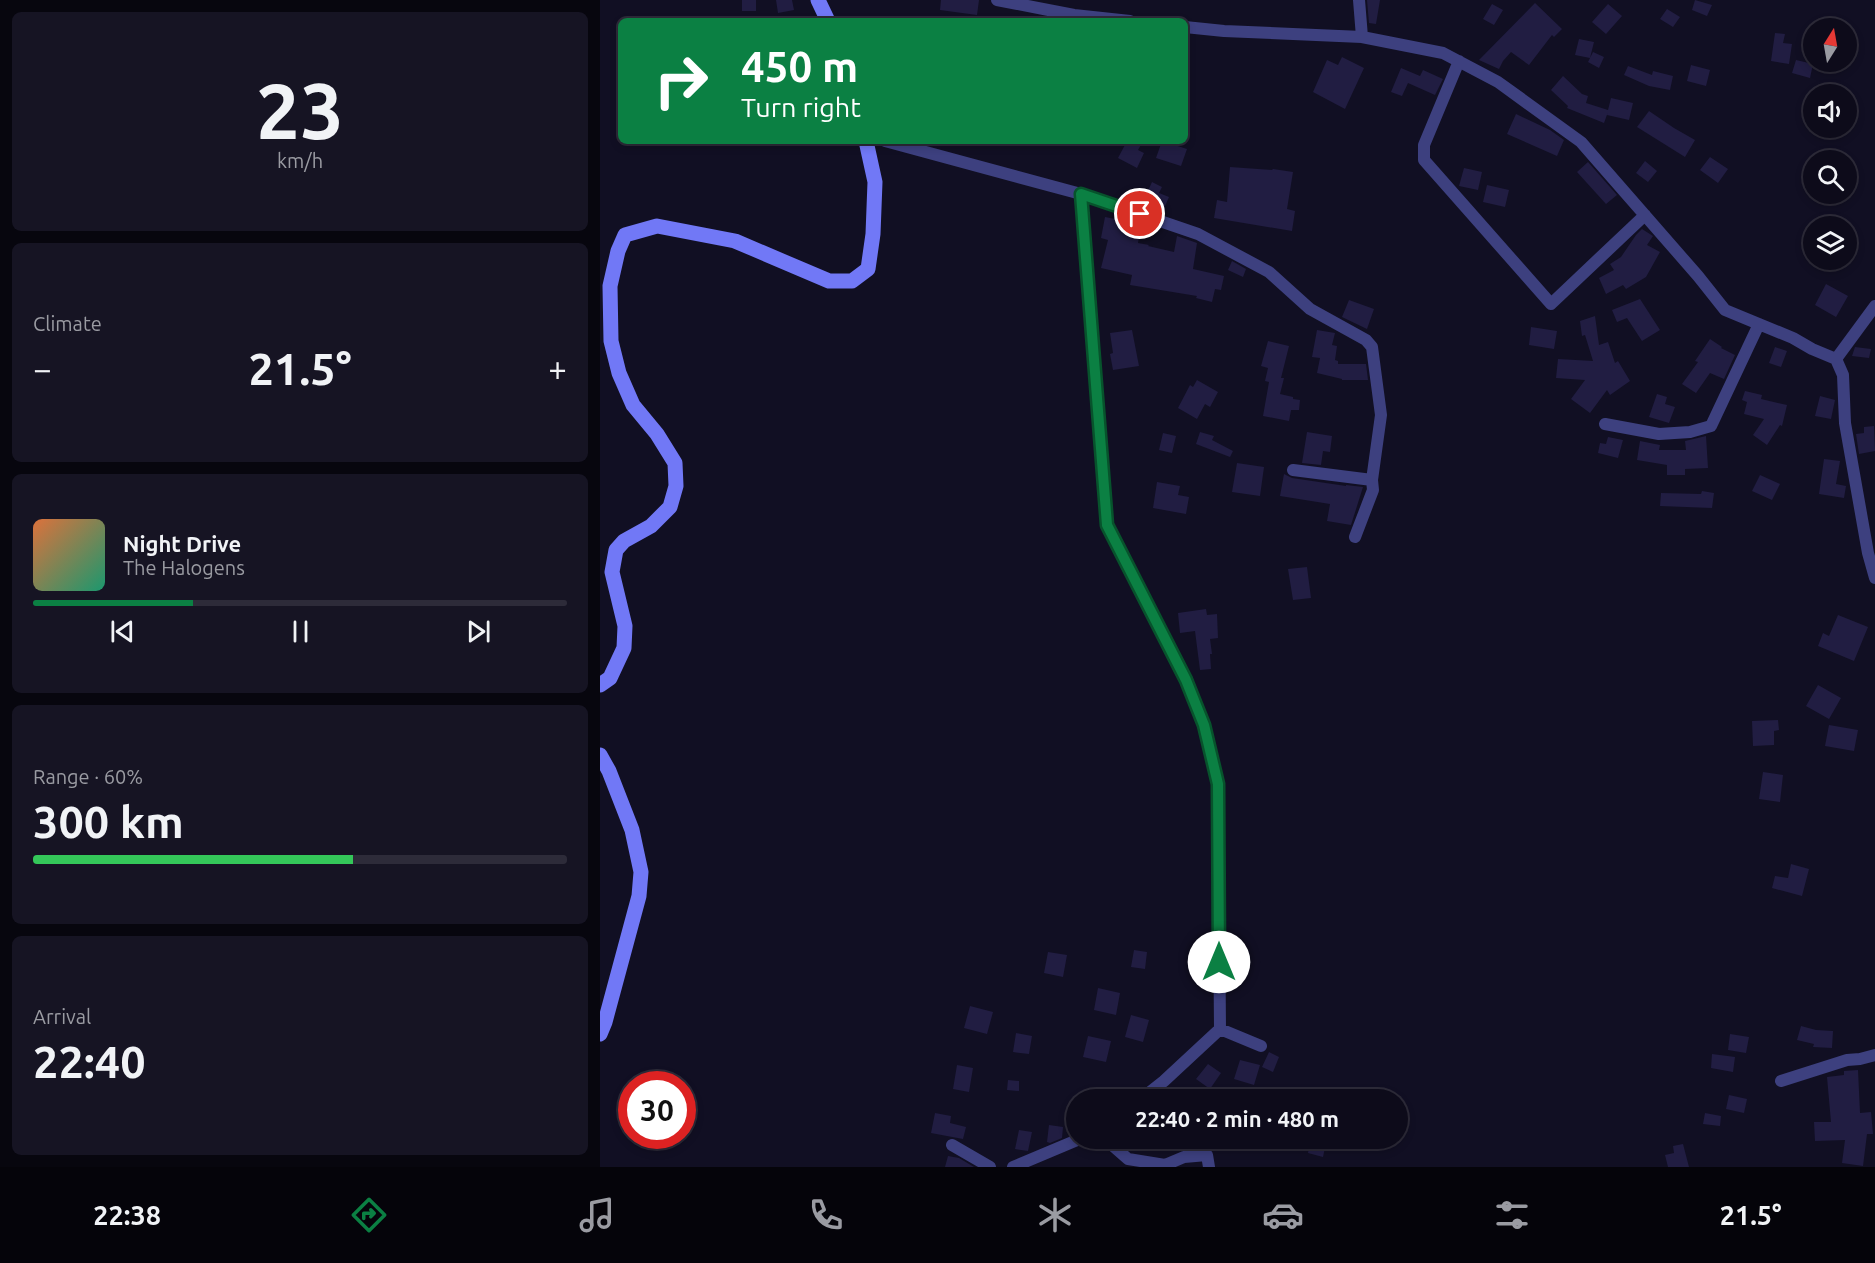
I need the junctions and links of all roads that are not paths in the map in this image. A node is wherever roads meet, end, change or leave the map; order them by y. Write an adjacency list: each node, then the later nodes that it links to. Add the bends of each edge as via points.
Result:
1 (818, 0): 4 (main road)
2 (997, 0): 5 (street)
3 (1359, 0): 7 (street)
4 (827, 18)
5 (1102, 18)
6 (1188, 27): 7 (street)
7 (1362, 37): 8 (street, via 1443,53)
8 (1459, 61): 12 (street, via 1498,82 1581,142); 12 (street, via 1424,145 1424,160 1551,304)
9 (867, 144): 21 (main road, via 875,182 873,234 868,269 852,281 829,281 735,241 657,226 625,235 610,286 610,341 633,405 675,463 676,486 669,507 651,526 616,550 612,572 626,626 624,648 610,678)
10 (896, 144): 11 (street)
11 (1081, 194): 18 (street, via 1198,234 1269,272 1310,309 1366,340 1372,347 1381,415); 23 (street, via 1107,525 1186,680 1204,725 1218,784)
12 (1645, 215): 14 (street, via 1725,310)
13 (1875, 306): 15 (street)
14 (1759, 324): 15 (street); 16 (street, via 1711,426 1659,434)
15 (1836, 359): 20 (street, via 1843,375 1847,434)
16 (1605, 424)
17 (1293, 470): 18 (street)
18 (1371, 480): 19 (street, via 1373,490)
19 (1355, 537)
20 (1875, 578)
21 (600, 686)
22 (600, 755): 24 (main road, via 632,830 641,872 639,897)
23 (1220, 1029): 25 (street); 28 (street)
24 (600, 1034)
25 (1262, 1046)
26 (1875, 1055): 27 (street)
27 (1781, 1081)
28 (1154, 1089)
29 (952, 1145): 32 (street)
30 (1066, 1145): 33 (street)
31 (1117, 1149): 34 (street, via 1128,1159 1165,1165 1184,1157 1207,1155)
32 (990, 1167)
33 (1013, 1167)
34 (1209, 1167)

